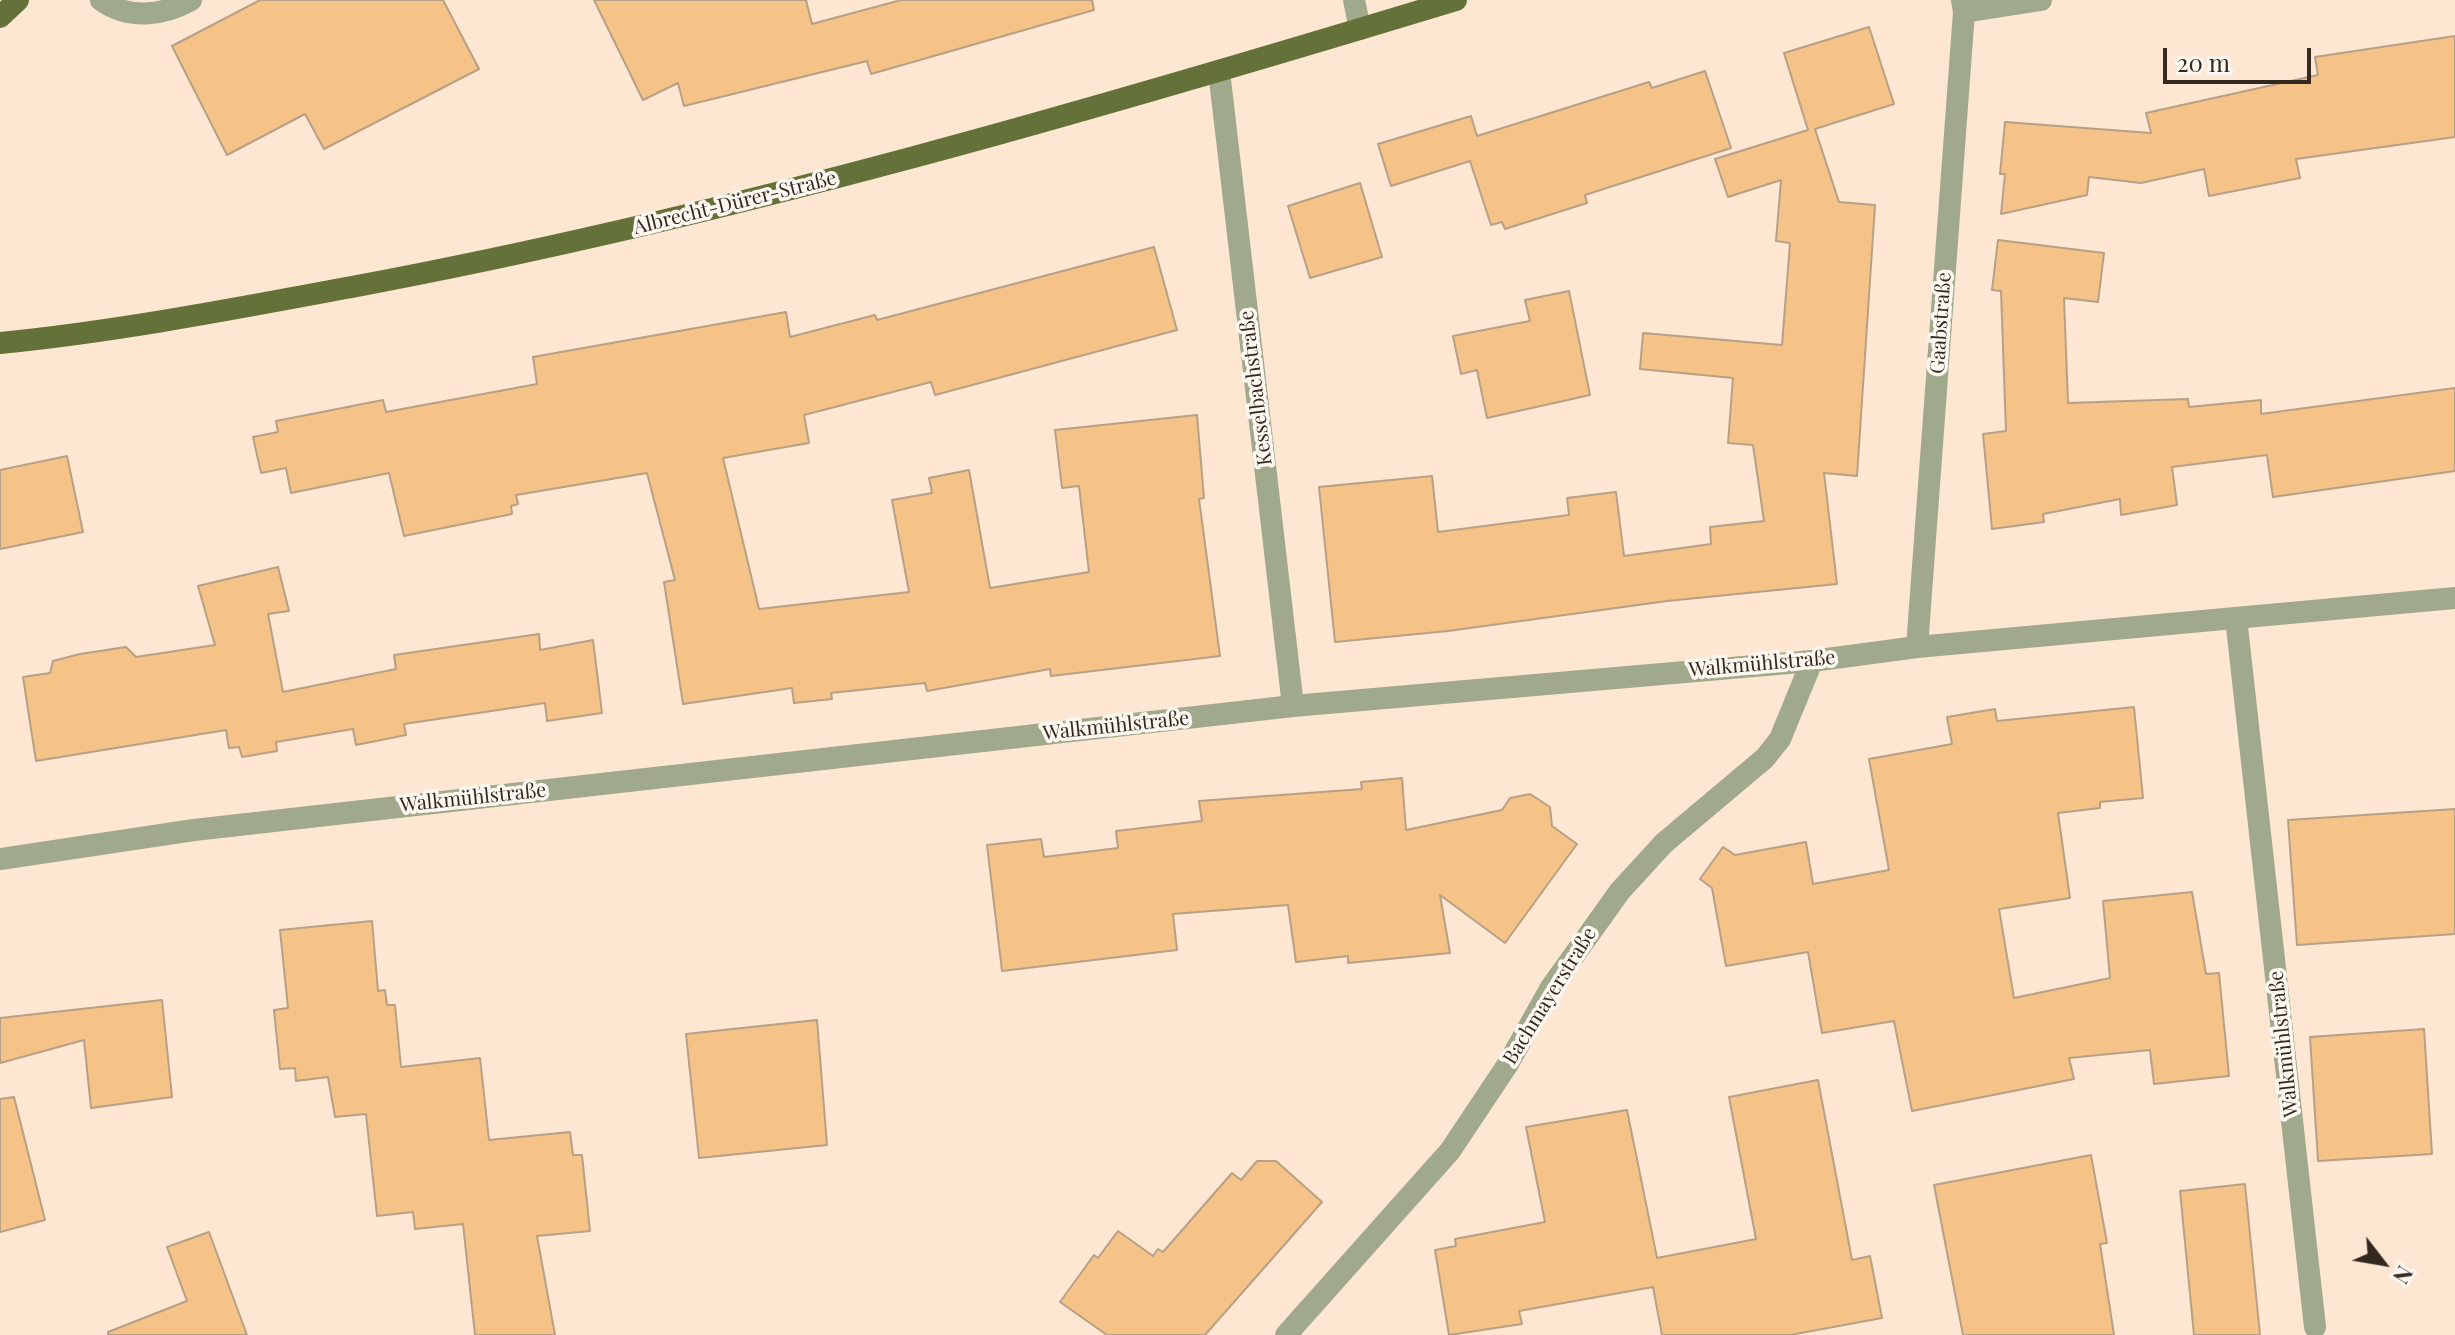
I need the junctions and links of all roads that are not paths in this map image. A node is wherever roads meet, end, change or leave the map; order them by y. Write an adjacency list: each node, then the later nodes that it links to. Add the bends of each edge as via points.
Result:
1 (18, 0): 8 (main road)
2 (101, 0): 3 (street, via 115,10 143,15)
3 (191, 0)
4 (1354, 0): 9 (street)
5 (1456, 0): 9 (main road, Albrecht-Dürer-Straße)
6 (2041, 0): 7 (street)
7 (1963, 6): 14 (street, Gaabstraße)
8 (0, 17)
9 (1360, 29): 10 (main road, Albrecht-Dürer-Straße)
10 (1219, 71): 11 (main road, Albrecht-Dürer-Straße, via 979,142 583,240 155,324); 16 (street, Kesselbachstraße)
11 (0, 343)
12 (2455, 598): 13 (street, Walkmühlstraße)
13 (2236, 618): 14 (street, Walkmühlstraße); 18 (street, Walkmühlstraße)
14 (1917, 647): 15 (street, Walkmühlstraße)
15 (1812, 661): 16 (street, Walkmühlstraße); 19 (street, Bachmayerstraße, via 1780,739 1765,758 1664,843 1620,891 1550,989 1450,1151)
16 (1293, 706): 17 (street, Walkmühlstraße, via 194,830)
17 (0, 859)
18 (2315, 1327)
19 (1286, 1335)

